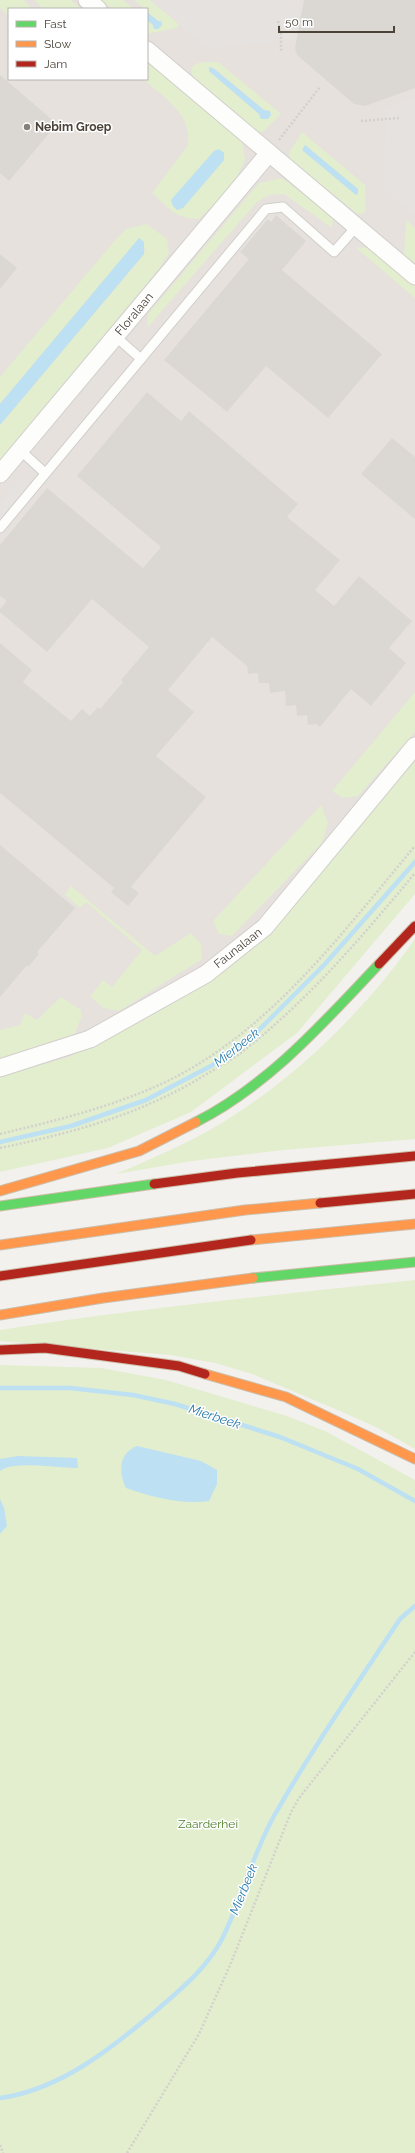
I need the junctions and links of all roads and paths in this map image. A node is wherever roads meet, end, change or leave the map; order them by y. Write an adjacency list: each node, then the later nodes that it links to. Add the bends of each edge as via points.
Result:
1 (87, 0): 2 (street)
2 (97, 8)
3 (278, 21): 5 (path)
4 (148, 51): 9 (street)
5 (281, 51)
6 (320, 87): 9 (path)
7 (399, 118): 8 (path)
8 (362, 121)
9 (269, 153): 10 (street); 12 (street, Floralaan)
10 (356, 227): 11 (street); 13 (lane, via 334,252 283,207 266,208)
11 (415, 276)
12 (116, 336): 13 (lane); 14 (street, Floralaan)
13 (141, 359): 15 (lane)
14 (20, 450): 15 (lane); 16 (street, Floralaan)
15 (45, 473): 17 (lane)
16 (0, 474)
17 (0, 528)
18 (415, 746): 22 (street, Faunalaan, via 265,927 212,969 90,1039)
19 (415, 846): 23 (path, via 310,968 257,1021 220,1050 137,1094 96,1109)
20 (415, 873): 24 (path, via 374,923 300,1000 237,1055 188,1086 89,1128)
21 (415, 926): 26 (highway, via 297,1050 220,1110 138,1151)
22 (0, 1068)
23 (0, 1134)
24 (0, 1148)
25 (415, 1156): 28 (highway, via 237,1172)
26 (0, 1191)
27 (415, 1194): 30 (highway, via 245,1210)
28 (0, 1206)
29 (415, 1224): 32 (highway, via 254,1239)
30 (0, 1245)
31 (415, 1262): 33 (highway, via 260,1276)
32 (0, 1276)
33 (0, 1315)
34 (0, 1350): 35 (highway, via 45,1348 180,1366 286,1397)
35 (415, 1459)
36 (415, 1652): 39 (path, via 299,1798 291,1812 231,1963 198,2034)
37 (0, 2145): 38 (path)
38 (3, 2153)
39 (127, 2153)

